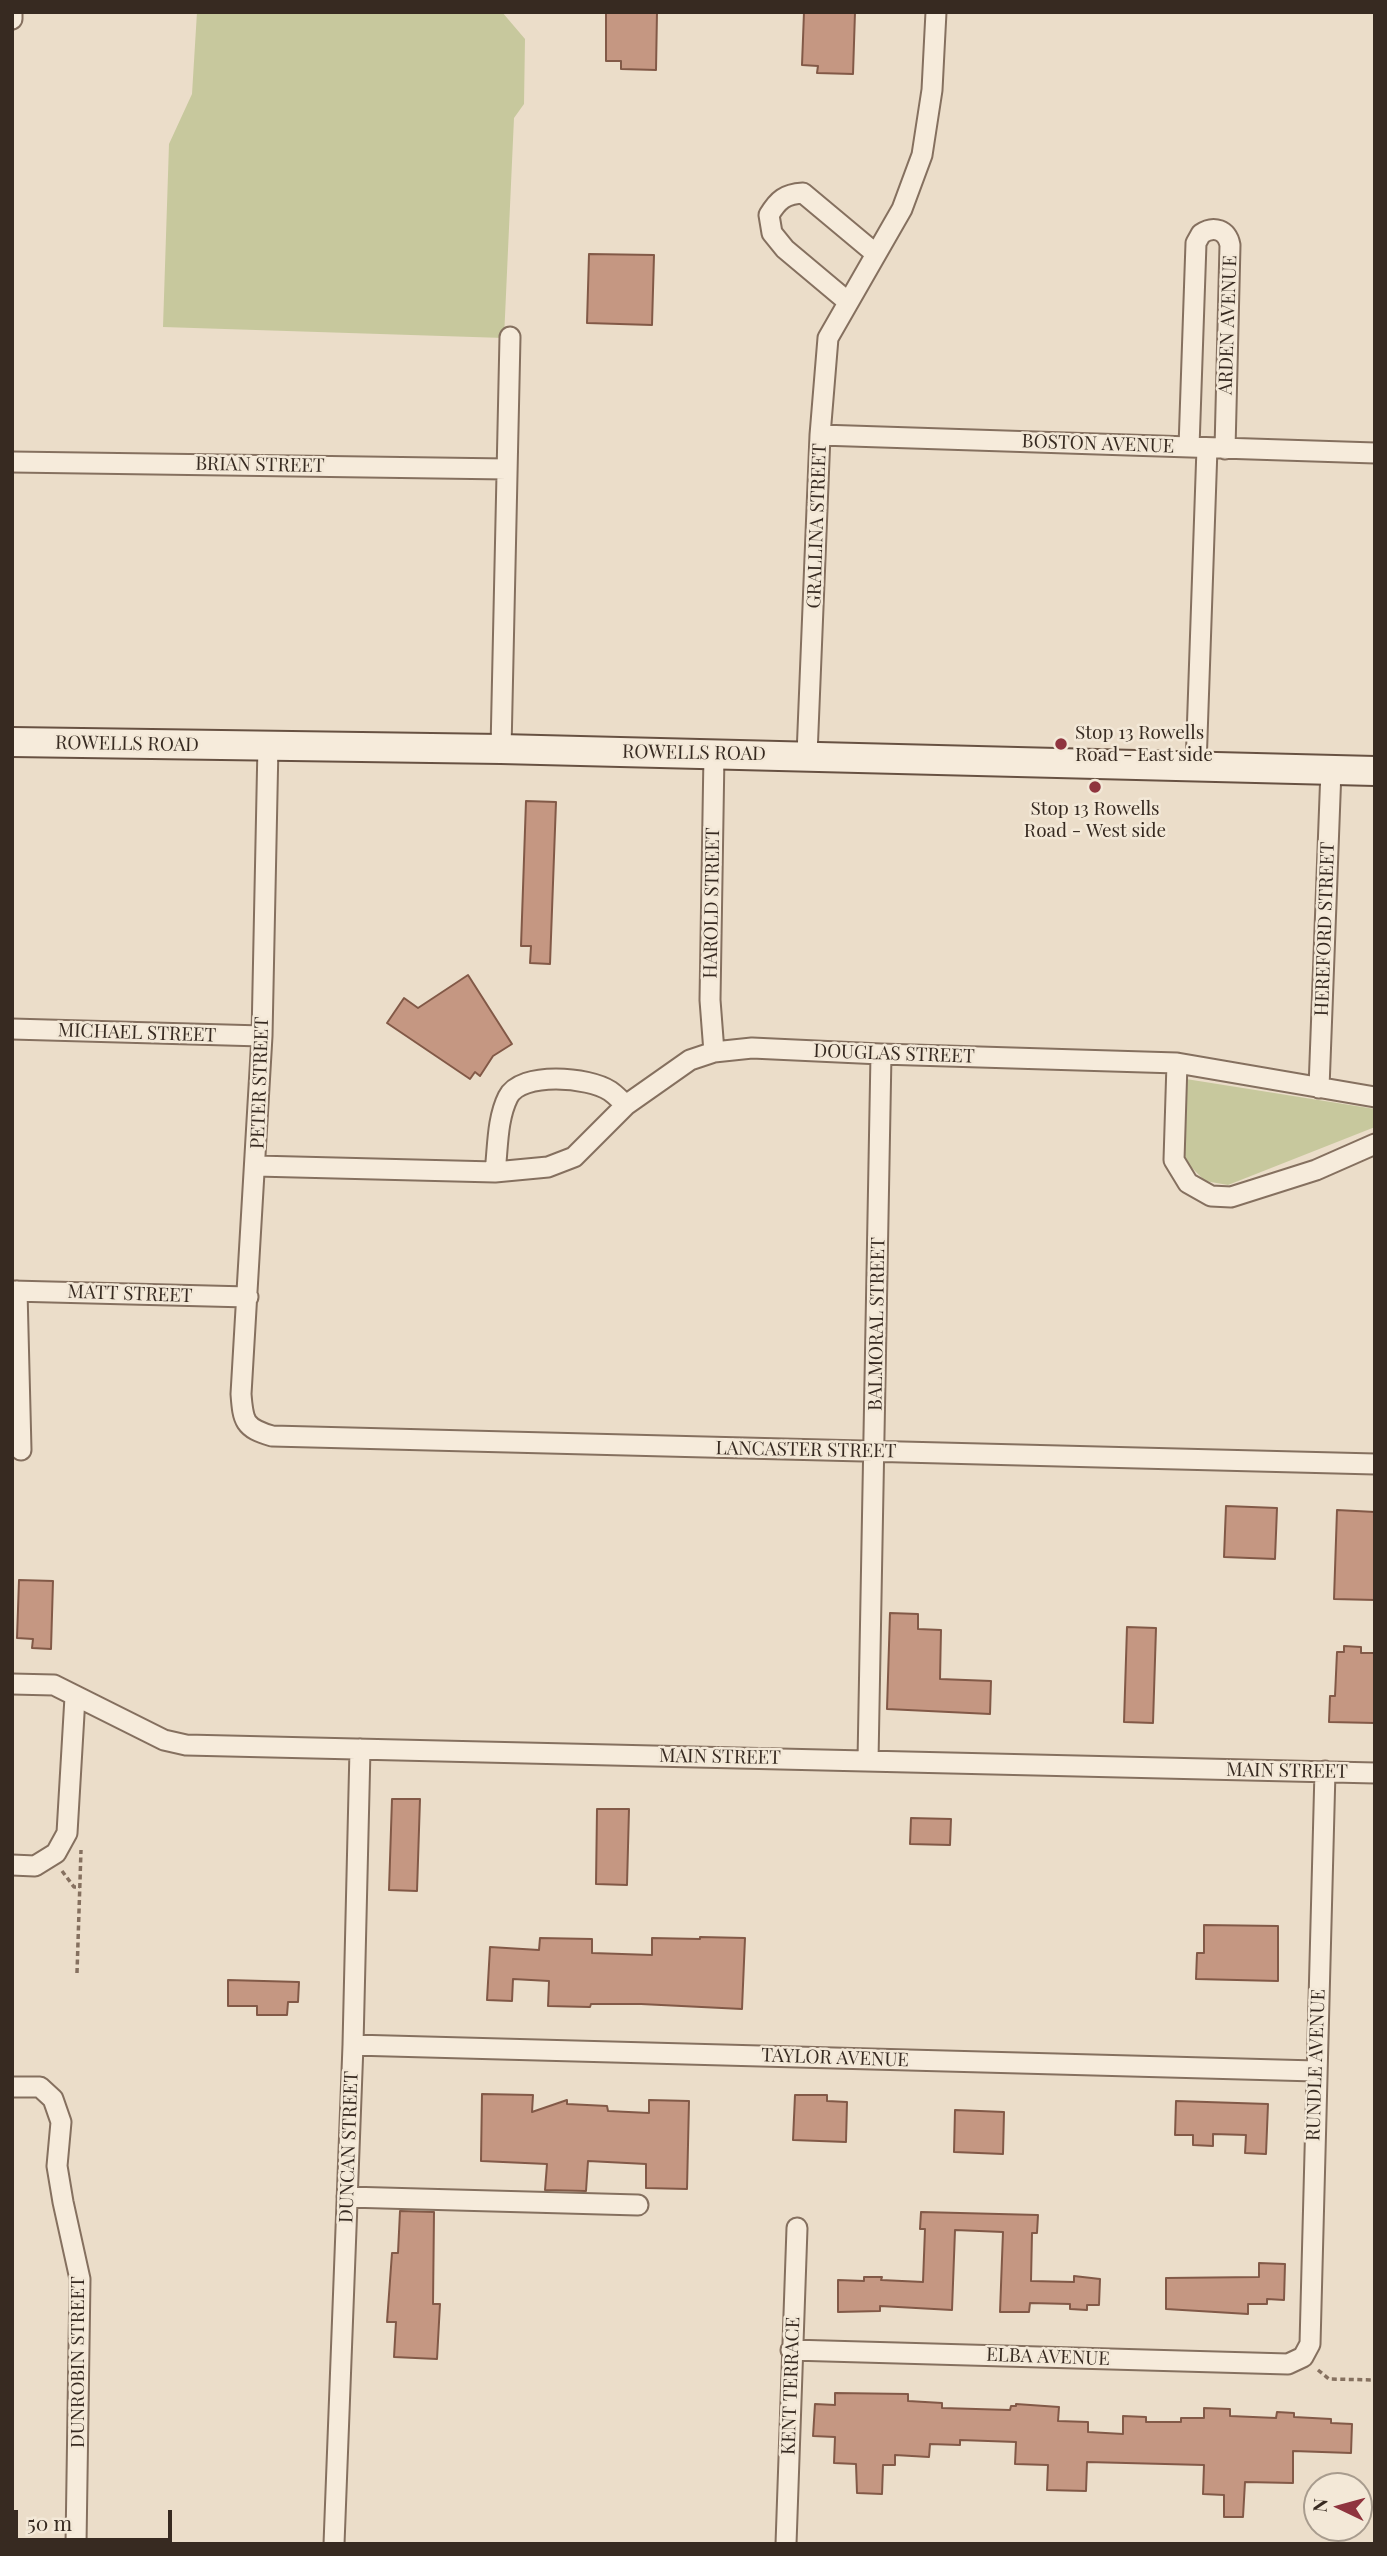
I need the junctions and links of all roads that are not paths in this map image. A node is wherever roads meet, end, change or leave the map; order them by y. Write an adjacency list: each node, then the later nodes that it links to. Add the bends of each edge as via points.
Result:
1 (12, 12): 3 (street)
2 (936, 12): 4 (street, GRALLINA STREET, via 932,90 922,155 902,209)
3 (12, 19)
4 (876, 254): 5 (street, GRALLINA STREET); 5 (street, via 803,193 777,201 769,215 772,233)
5 (847, 301): 7 (street, GRALLINA STREET, via 828,338)
6 (510, 337): 11 (street)
7 (820, 435): 8 (street, BOSTON AVENUE); 16 (street, GRALLINA STREET)
8 (1207, 448): 8 (street, ARDEN AVENUE, via 1196,243 1201,234 1214,229 1228,236 1230,245); 9 (street, BOSTON AVENUE); 17 (street, ARDEN AVENUE)
9 (1375, 453)
10 (12, 462): 11 (street, BRIAN STREET)
11 (507, 469): 14 (street)
12 (12, 742): 13 (main road, ROWELLS ROAD)
13 (268, 745): 14 (main road, ROWELLS ROAD); 21 (street, PETER STREET)
14 (501, 749): 15 (main road, ROWELLS ROAD)
15 (715, 754): 16 (main road, ROWELLS ROAD); 22 (street, HAROLD STREET, via 710,1000)
16 (807, 755): 17 (main road, ROWELLS ROAD)
17 (1196, 766): 18 (main road, ROWELLS ROAD)
18 (1331, 770): 19 (main road, ROWELLS ROAD); 25 (street, HEREFORD STREET)
19 (1375, 771)
20 (12, 1029): 21 (street, MICHAEL STREET)
21 (262, 1037): 29 (street, PETER STREET)
22 (714, 1052): 23 (street, DOUGLAS STREET, via 752,1048); 27 (street, DOUGLAS STREET, via 690,1060)
23 (881, 1054): 24 (street, DOUGLAS STREET); 35 (street, BALMORAL STREET)
24 (1177, 1063): 25 (street, DOUGLAS STREET); 28 (street, via 1174,1160 1188,1183 1211,1196 1231,1197 1304,1174)
25 (1319, 1088): 26 (street, DOUGLAS STREET)
26 (1375, 1097)
27 (626, 1105): 30 (street, DOUGLAS STREET, via 574,1157 548,1167); 30 (street, via 609,1090 593,1084 554,1078 528,1082 510,1094 501,1118)
28 (1375, 1144)
29 (256, 1166): 30 (street, DOUGLAS STREET); 32 (street, PETER STREET)
30 (495, 1172)
31 (14, 1291): 32 (street, MATT STREET); 34 (street)
32 (248, 1297): 33 (street, PETER STREET)
33 (243, 1419): 35 (street, LANCASTER STREET, via 255,1431 272,1436)
34 (21, 1450)
35 (875, 1452): 36 (street, LANCASTER STREET); 40 (street, BALMORAL STREET)
36 (1375, 1464)
37 (12, 1685): 38 (street, MAIN STREET, via 54,1685)
38 (75, 1697): 39 (street, MAIN STREET, via 180,1744); 43 (street, via 67,1833 56,1853 35,1866)
39 (359, 1749): 40 (street, MAIN STREET); 44 (street, DUNCAN STREET)
40 (868, 1761): 41 (street, MAIN STREET)
41 (1325, 1772): 42 (street, MAIN STREET); 45 (street, RUNDLE AVENUE)
42 (1375, 1773)
43 (12, 1865)
44 (353, 2045): 45 (street, TAYLOR AVENUE); 47 (street, DUNCAN STREET)
45 (1316, 2071): 51 (street, RUNDLE AVENUE, via 1310,2344)
46 (12, 2087): 52 (street, DUNROBIN STREET, via 40,2087 52,2099 61,2122 57,2166 80,2279)
47 (347, 2197): 48 (street); 53 (street, DUNCAN STREET)
48 (638, 2205)
49 (797, 2228): 50 (street, KENT TERRACE)
50 (792, 2350): 51 (street, ELBA AVENUE, via 1288,2364); 54 (street, KENT TERRACE)
51 (1303, 2357)
52 (76, 2544)
53 (334, 2544)
54 (786, 2544)

